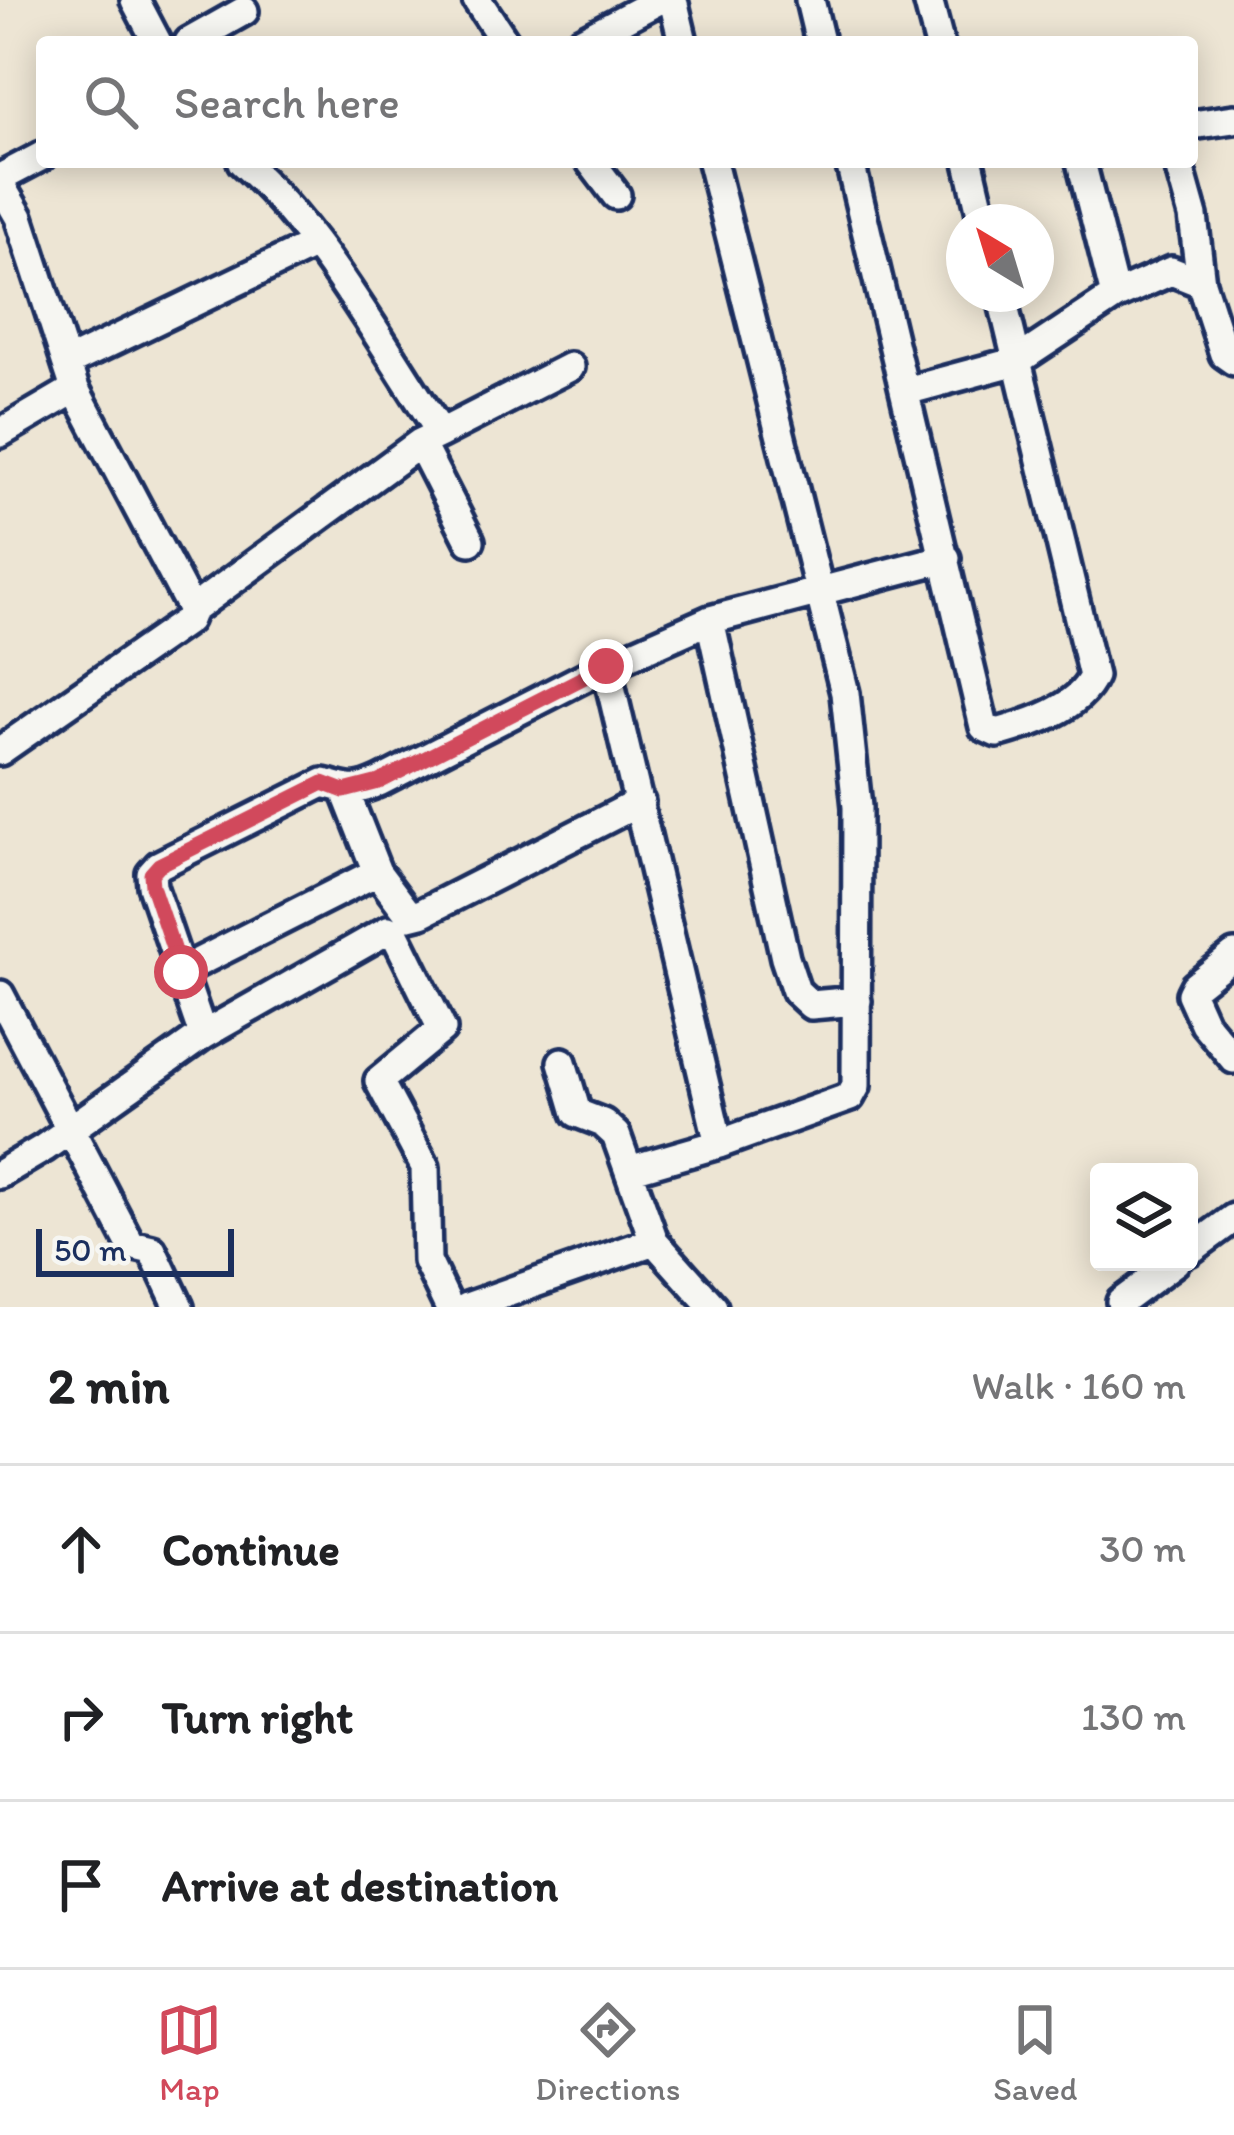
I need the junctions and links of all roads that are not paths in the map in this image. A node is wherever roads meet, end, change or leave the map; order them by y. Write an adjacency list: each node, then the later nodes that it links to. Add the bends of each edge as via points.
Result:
1 (135, 0): 8 (street)
2 (477, 0): 10 (street)
3 (658, 0): 11 (street)
4 (674, 0): 12 (street)
5 (810, 0): 13 (street)
6 (928, 0): 14 (street)
7 (244, 11): 9 (street)
8 (155, 36)
9 (200, 36)
10 (501, 36)
11 (591, 36)
12 (682, 36)
13 (819, 36)
14 (937, 36)
15 (1234, 119): 16 (street)
16 (1198, 124)
17 (36, 160): 25 (street)
18 (249, 168): 28 (street)
19 (595, 168): 26 (street)
20 (714, 168): 41 (street)
21 (851, 168): 36 (street)
22 (970, 168): 27 (street)
23 (1083, 168): 30 (street)
24 (1180, 168): 29 (street)
25 (0, 181): 35 (street)
26 (616, 196)
27 (979, 204)
28 (315, 244): 35 (street); 38 (street)
29 (1201, 284): 30 (street, via 1171,272); 33 (street, via 1224,354)
30 (1115, 296): 32 (street)
31 (1005, 312): 32 (street)
32 (1017, 361): 36 (street); 40 (street, via 1093,676 1080,696 1018,727 984,727)
33 (1234, 362)
34 (570, 367): 38 (street)
35 (72, 375): 37 (street); 42 (street)
36 (906, 391): 40 (street)
37 (0, 433)
38 (430, 438): 39 (street); 42 (street)
39 (470, 541)
40 (946, 557): 41 (street)
41 (821, 591): 43 (street); 52 (street, via 845,693 857,807)
42 (192, 610): 45 (street)
43 (710, 620): 44 (street); 52 (street, via 796,991 812,1005)
44 (606, 666): 46 (street, via 379,782); 47 (street)
45 (0, 752)
46 (344, 791): 48 (street); 53 (street, via 323,783 153,871)
47 (640, 802): 48 (street, via 415,915); 57 (street)
48 (377, 872): 50 (street)
49 (1234, 956): 54 (street, via 1191,994)
50 (190, 967)
51 (0, 995): 56 (street)
52 (857, 1001): 57 (street, via 850,1096)
53 (203, 1035): 56 (street); 66 (street, via 381,932 394,934 442,1029 379,1082 424,1166 427,1261)
54 (1234, 1059)
55 (562, 1062): 58 (street, via 577,1113 611,1129)
56 (71, 1129): 59 (street); 65 (street, via 131,1245 152,1250)
57 (718, 1144): 58 (street)
58 (629, 1170): 61 (street)
59 (0, 1174)
60 (1234, 1218): 62 (street)
61 (654, 1241): 67 (street); 68 (street)
62 (1198, 1245)
63 (1163, 1271): 64 (street)
64 (1121, 1302)
65 (179, 1307)
66 (449, 1307)
67 (467, 1307)
68 (713, 1307)

